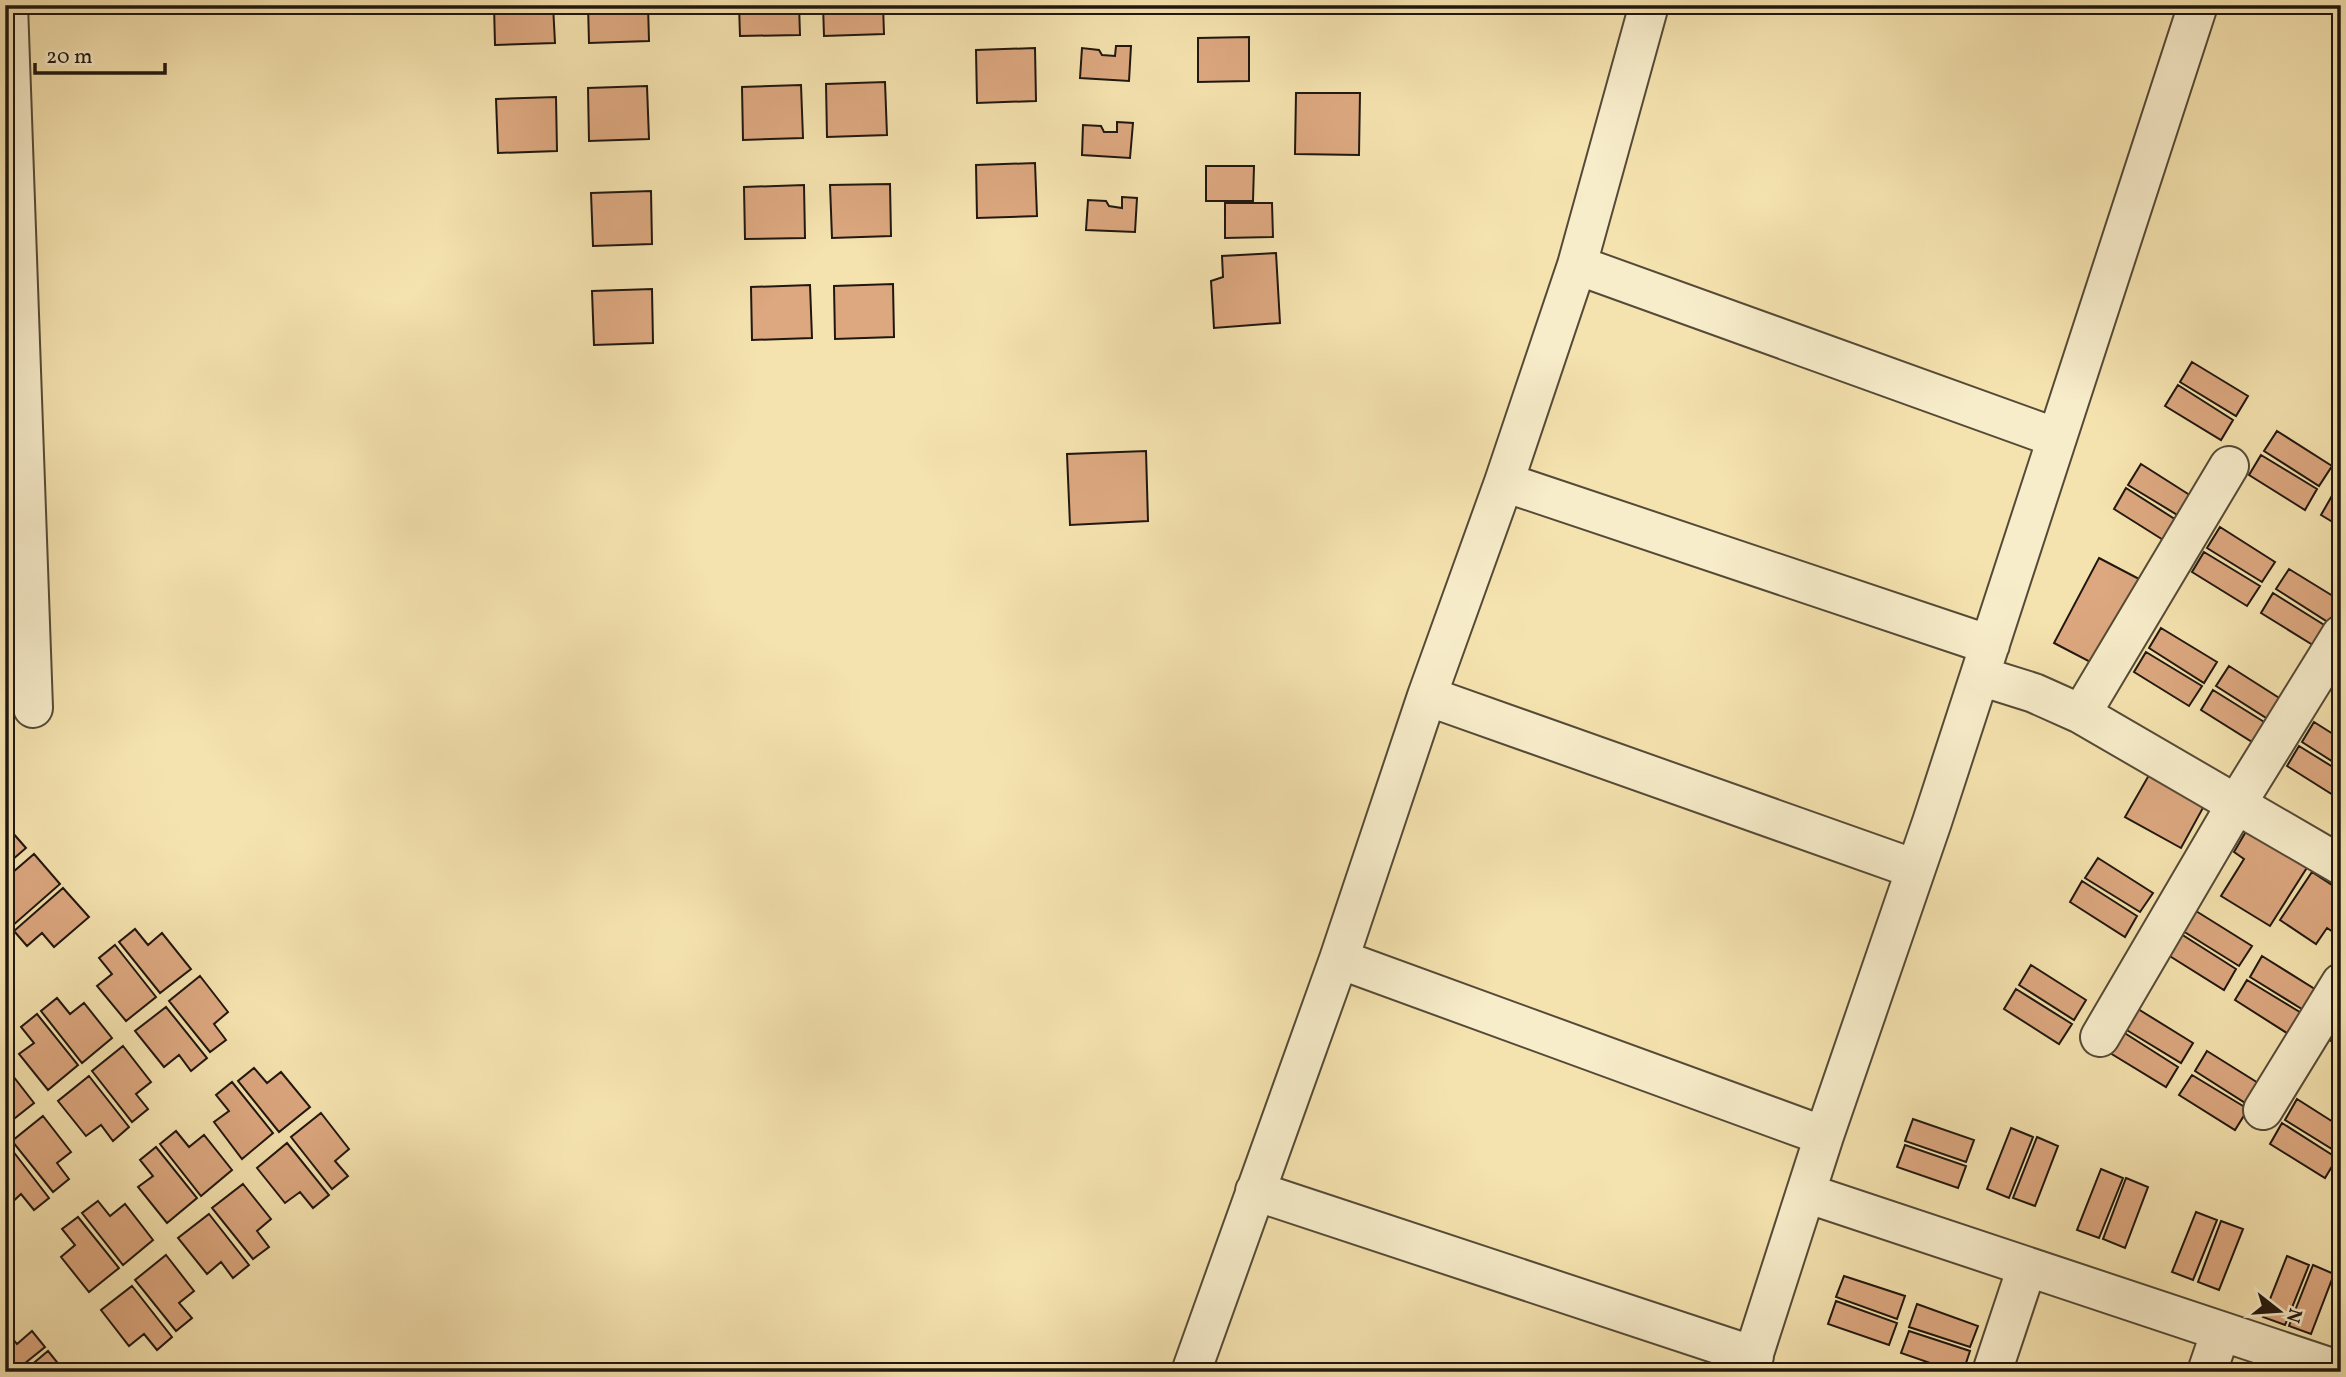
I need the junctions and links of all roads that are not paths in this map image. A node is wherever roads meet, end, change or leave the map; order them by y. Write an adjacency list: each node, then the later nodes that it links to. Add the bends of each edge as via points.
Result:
1 (8, 5): 7 (street)
2 (1649, 5): 4 (street)
3 (2198, 5): 5 (street)
4 (1577, 265): 5 (street); 8 (street)
5 (2057, 438): 10 (street)
6 (2229, 466): 13 (street)
7 (15, 480): 12 (street)
8 (1504, 482): 10 (street); 11 (street)
9 (2341, 635): 14 (street)
10 (1985, 661): 13 (street, via 2034,693); 16 (street)
11 (1427, 696): 16 (street); 17 (street)
12 (33, 708)
13 (2081, 714): 14 (street)
14 (2237, 803): 15 (street); 19 (street)
15 (2341, 865)
16 (1915, 869): 21 (street)
17 (1339, 959): 21 (street); 22 (street)
18 (2341, 982): 20 (street)
19 (2100, 1037)
20 (2263, 1110)
21 (1824, 1136): 23 (street)
22 (1255, 1191): 26 (street); 28 (street)
23 (1806, 1193): 24 (street); 26 (street)
24 (2027, 1267): 25 (street); 29 (street)
25 (2221, 1331): 27 (street); 30 (street)
26 (1751, 1364)
27 (2341, 1371)
28 (1191, 1372)
29 (1992, 1372)
30 (2207, 1372)

